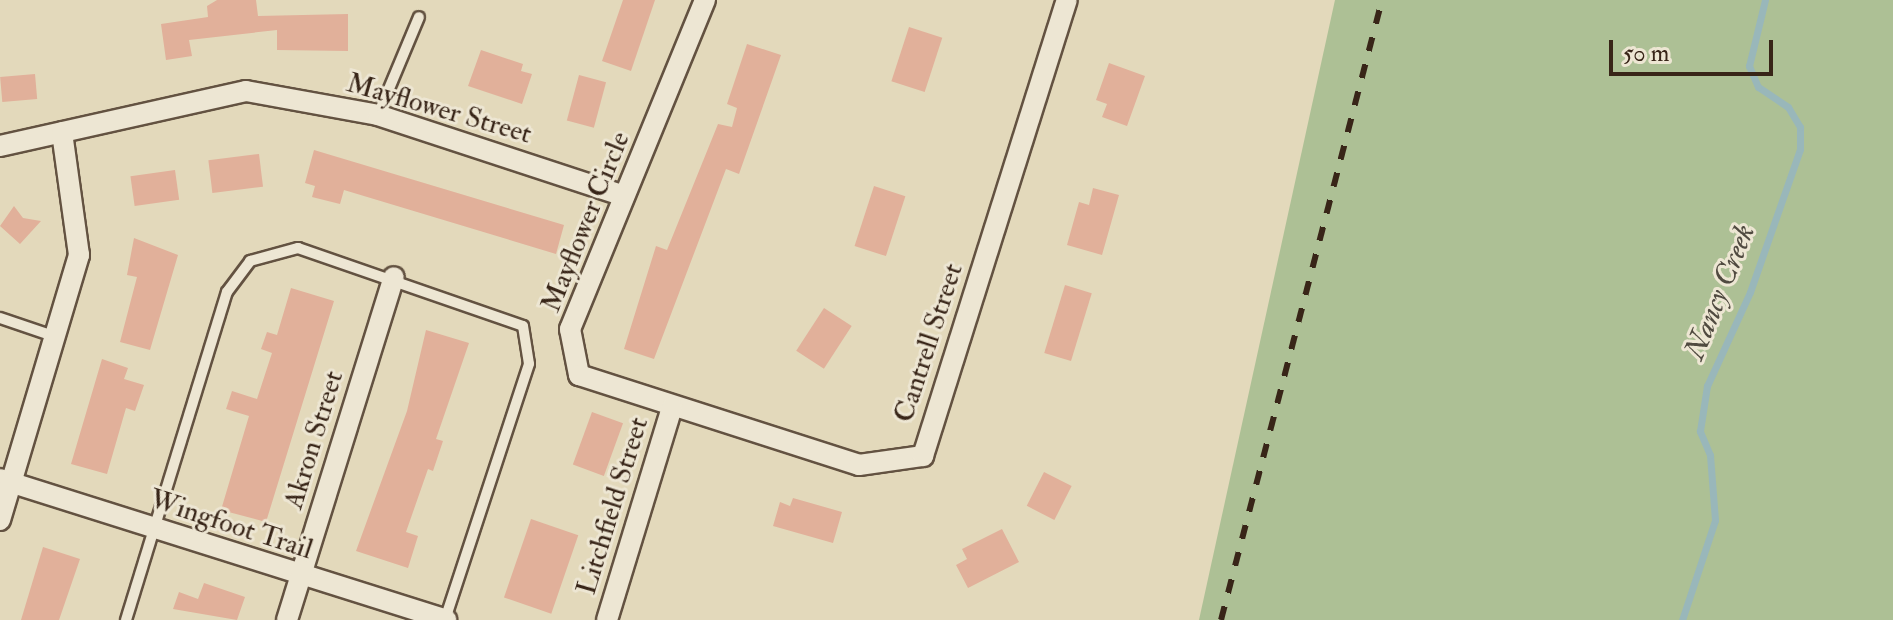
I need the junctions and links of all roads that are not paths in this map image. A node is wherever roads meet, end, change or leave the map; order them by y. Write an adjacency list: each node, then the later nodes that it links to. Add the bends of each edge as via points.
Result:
1 (705, 0): 7 (street, Mayflower Circle)
2 (1067, 0): 11 (street, Cantrell Street, via 923,456 859,465)
3 (419, 17): 4 (lane)
4 (378, 115): 5 (street, Mayflower Street, via 246,91); 7 (street, Mayflower Street)
5 (62, 132): 6 (street, Mayflower Street); 10 (street, via 79,255)
6 (0, 146)
7 (624, 196): 11 (street, Mayflower Circle, via 570,329 579,375)
8 (394, 277): 14 (lane, via 298,248 274,249 235,276); 15 (street, Akron Street); 18 (lane, via 503,313 523,326 530,345)
9 (0, 318): 10 (lane)
10 (56, 337): 12 (street)
11 (672, 408): 19 (street, Litchfield Street)
12 (6, 481): 13 (street); 14 (street, Wingfoot Trail)
13 (0, 520)
14 (154, 531): 15 (street, Wingfoot Trail); 16 (lane)
15 (300, 577): 17 (street, Akron Street); 18 (street, Wingfoot Trail)
16 (126, 620)
17 (287, 620)
18 (446, 620)
19 (607, 620)

